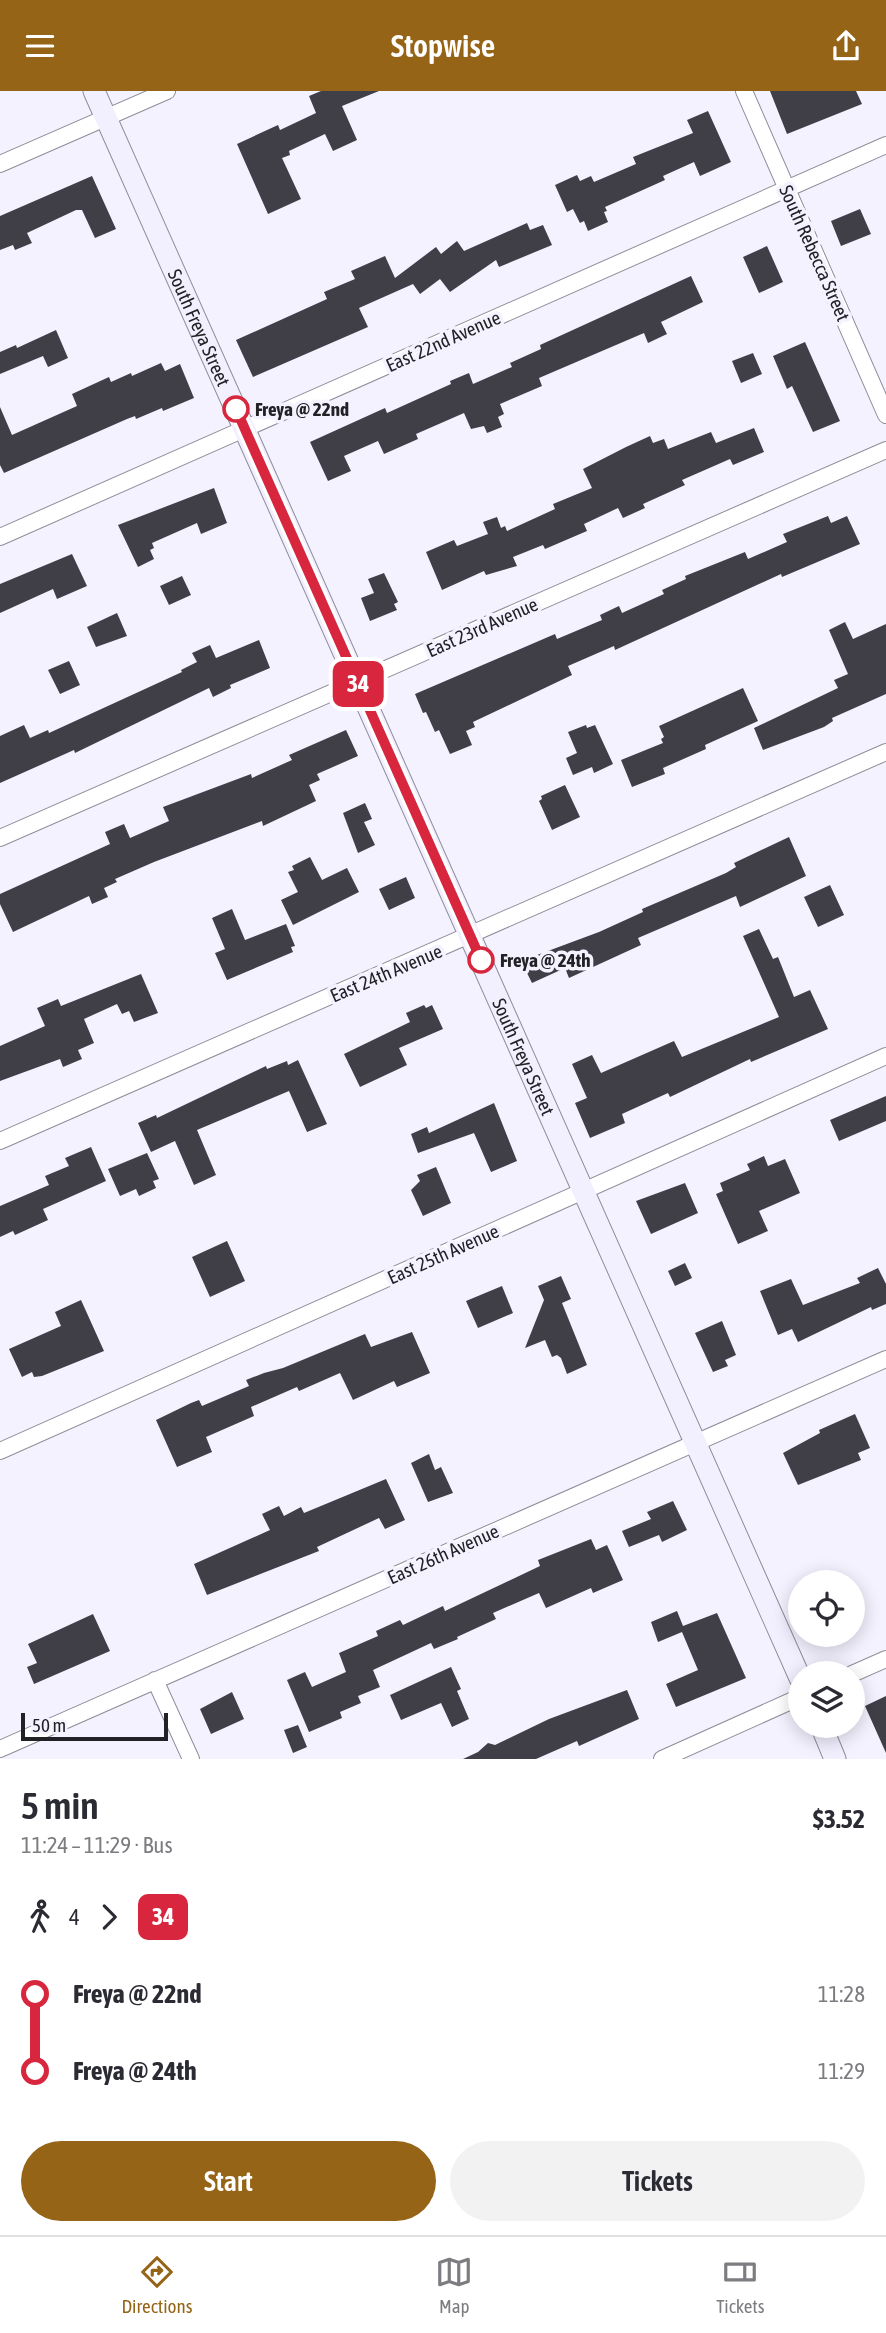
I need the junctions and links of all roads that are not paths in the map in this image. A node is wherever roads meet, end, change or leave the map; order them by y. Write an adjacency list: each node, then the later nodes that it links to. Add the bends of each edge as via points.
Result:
1 (94, 91): 4 (main road, South Freya Street)
2 (167, 91): 4 (street)
3 (744, 91): 7 (street, South Rebecca Street)
4 (106, 118): 6 (street); 9 (main road, South Freya Street)
5 (886, 145): 7 (street, East 22nd Avenue)
6 (0, 164)
7 (787, 188): 8 (street, South Rebecca Street); 9 (street, East 22nd Avenue)
8 (886, 415)
9 (245, 430): 11 (street, East 22nd Avenue); 12 (main road, South Freya Street)
10 (886, 450): 12 (street, East 23rd Avenue)
11 (0, 537)
12 (357, 682): 14 (street, East 23rd Avenue); 15 (main road, South Freya Street)
13 (886, 752): 15 (street, East 24th Avenue)
14 (0, 838)
15 (470, 936): 17 (street, East 24th Avenue); 18 (main road, South Freya Street)
16 (886, 1056): 18 (street, East 25th Avenue)
17 (0, 1141)
18 (584, 1192): 20 (main road, South Freya Street); 21 (street, East 25th Avenue)
19 (886, 1359): 20 (street, East 26th Avenue)
20 (696, 1444): 23 (main road, South Freya Street); 25 (street, East 26th Avenue)
21 (0, 1451)
22 (886, 1659): 24 (street)
23 (792, 1661)
24 (865, 1668)
25 (155, 1680): 28 (street, East 26th Avenue); 29 (street)
26 (788, 1702): 30 (street)
27 (826, 1738): 31 (main road)
28 (0, 1749)
29 (191, 1759)
30 (662, 1759)
31 (835, 1759)

